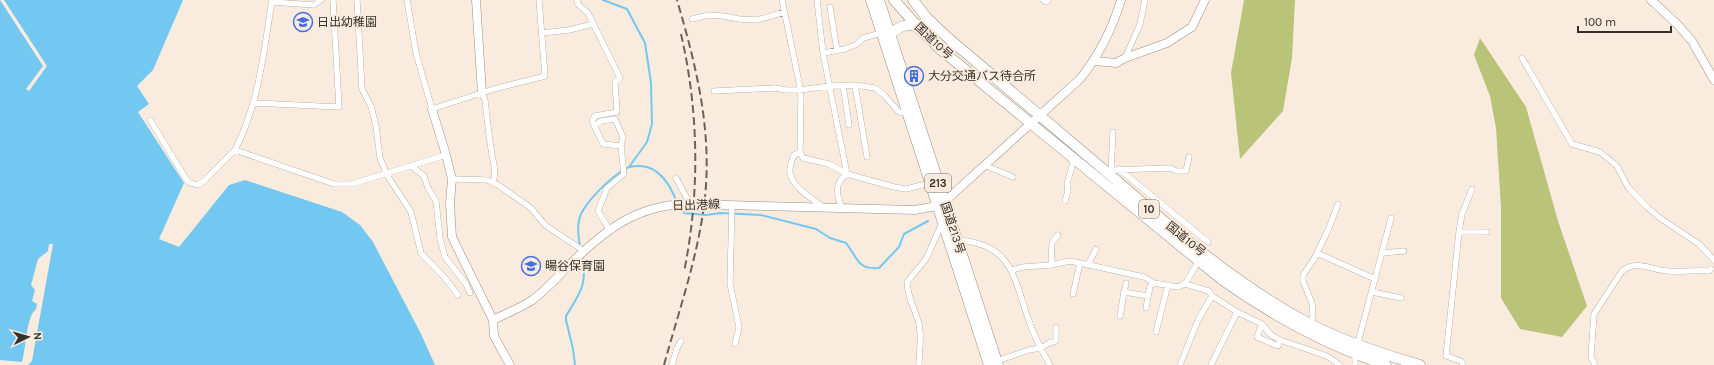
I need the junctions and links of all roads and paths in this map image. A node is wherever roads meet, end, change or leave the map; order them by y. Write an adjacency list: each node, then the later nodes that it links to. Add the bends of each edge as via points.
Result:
1 (321, 0): 20 (street, via 314,4)
2 (333, 0): 40 (street, via 339,108)
3 (357, 0): 60 (street, via 362,89 371,106 380,158)
4 (407, 0): 41 (street, via 416,53)
5 (476, 0): 39 (street)
6 (539, 0): 26 (street)
7 (578, 0): 24 (street, via 578,4 588,13)
8 (782, 0): 22 (street)
9 (817, 0): 29 (street)
10 (871, 0): 27 (highway, 国道213号 / 213)
11 (879, 0): 27 (highway, 国道213号 / 213)
12 (894, 0): 25 (highway, 国道10号 / 10)
13 (913, 0): 43 (highway, 国道10号 / 10, via 947,37)
14 (1043, 0): 15 (street)
15 (1048, 0)
16 (1121, 0): 32 (street, via 1113,26)
17 (1145, 0): 30 (street, via 1140,24)
18 (1205, 0): 30 (street, via 1192,27 1167,43)
19 (1651, 0): 33 (street, via 1692,41)
20 (272, 1): 40 (street)
21 (830, 7): 28 (street)
22 (785, 12): 23 (street, via 757,20 709,15); 37 (street)
23 (692, 19)
24 (593, 24): 26 (street); 49 (street, via 620,78 615,82 617,112 595,116 592,121 603,144)
25 (918, 28): 27 (highway, via 905,25); 45 (highway, 国道10号 / 10)
26 (542, 33): 39 (street, via 545,76)
27 (886, 34): 28 (street, via 863,38 857,44); 42 (highway, 国道213号 / 213); 71 (highway, 国道213号 / 213)
28 (837, 51): 29 (street)
29 (823, 53): 36 (street)
30 (1125, 58): 32 (street, via 1116,63)
31 (1522, 58): 88 (street, via 1572,144 1600,152 1617,166 1628,187 1648,208 1699,244)
32 (1094, 61): 43 (street, via 1080,79)
33 (1714, 80)
34 (843, 85): 35 (street); 36 (street); 47 (street)
35 (855, 85): 42 (street, via 876,88 899,112); 53 (street)
36 (830, 86): 37 (street); 61 (street)
37 (800, 90): 38 (street, via 775,88); 51 (street)
38 (714, 91)
39 (482, 93): 41 (street); 65 (street, via 495,165)
40 (254, 103): 50 (street)
41 (432, 109): 52 (street)
42 (907, 113): 66 (highway, 国道213号 / 213)
43 (1039, 115): 45 (street); 59 (highway, 国道10号 / 10)
44 (150, 120): 50 (street, via 188,182 196,185 204,181)
45 (1031, 123): 55 (highway, 国道10号 / 10); 56 (street)
46 (596, 125): 49 (street, via 601,121 615,118 623,138)
47 (849, 125)
48 (1113, 132): 59 (street)
49 (621, 146): 77 (street, via 624,174 607,188 598,211)
50 (235, 150): 60 (street, via 334,184 352,184)
51 (800, 152): 61 (street, via 803,158 829,164); 73 (street, via 794,155 790,165 792,177 805,193)
52 (446, 155): 57 (street); 64 (street)
53 (867, 157)
54 (1189, 157): 58 (street, via 1186,171 1171,168)
55 (1074, 159): 68 (street); 89 (highway, 国道10号 / 10)
56 (984, 165): 62 (street); 71 (street)
57 (411, 166): 60 (street); 102 (street, via 424,176 436,200 440,239 445,257)
58 (1119, 169): 59 (street); 82 (street)
59 (1111, 172): 113 (highway, 国道10号 / 10, via 1190,243 1272,302)
60 (387, 174): 104 (street, via 411,212 421,253)
61 (847, 174): 66 (street, via 894,188 906,189); 74 (street, via 837,184)
62 (1013, 177)
63 (676, 178): 69 (street)
64 (452, 179): 65 (street, via 487,180); 111 (street, via 452,237)
65 (493, 183): 84 (street, via 531,208 545,224)
66 (930, 183): 71 (highway, 国道213号 / 213)
67 (1472, 189): 78 (street, via 1462,214)
68 (1065, 201)
69 (690, 204): 70 (street, 日出港線); 77 (street, 日出港線, via 652,208)
70 (732, 204): 73 (street, 日出港線); 118 (street, via 730,284 739,327)
71 (941, 204): 74 (street, 日出港線, via 915,210); 76 (highway, 国道213号 / 213); 81 (highway, 国道213号 / 213)
72 (1338, 204): 86 (street)
73 (825, 208): 74 (street, 日出港線)
74 (842, 209)
75 (1391, 218): 87 (street)
76 (943, 223): 81 (highway, 国道213号 / 213); 125 (street, via 926,259 907,282 908,295 920,335)
77 (609, 229): 84 (street, 日出港線)
78 (1459, 232): 79 (street); 133 (street, via 1446,356 1461,361)
79 (1487, 232)
80 (1058, 235): 91 (street, via 1052,243)
81 (953, 241): 94 (street, via 981,243 1005,260); 122 (highway, 国道213号 / 213)
82 (1208, 242)
83 (1096, 249): 92 (street)
84 (583, 251): 111 (street, 日出港線, via 531,301)
85 (1404, 251): 87 (street)
86 (1317, 252): 95 (street); 113 (street, via 1303,275 1312,303)
87 (1382, 253): 95 (street)
88 (1714, 260)
89 (1198, 262): 98 (street); 120 (highway, 国道10号 / 10, via 1266,310 1302,331)
90 (1080, 263): 91 (street, via 1070,261); 92 (street); 103 (street)
91 (1051, 265): 94 (street)
92 (1088, 265): 97 (street, via 1144,277)
93 (1713, 268): 134 (street, via 1709,271 1666,271 1638,265 1622,271 1594,314 1591,357)
94 (1012, 270): 119 (street, via 1029,322)
95 (1375, 279): 101 (street)
96 (1126, 283): 100 (street)
97 (1154, 283): 99 (street); 105 (street, via 1150,286)
98 (1185, 284): 99 (street, via 1178,287); 106 (street, via 1209,291)
99 (1168, 286): 115 (street)
100 (1124, 292): 105 (street); 110 (street)
101 (1372, 292): 107 (street); 120 (street)
102 (470, 293)
103 (1073, 294)
104 (458, 295)
105 (1148, 296): 108 (street)
106 (1212, 296): 109 (street); 121 (street, via 1198,320)
107 (1401, 298)
108 (1146, 308)
109 (1237, 312): 112 (street); 128 (street)
110 (1120, 316)
111 (493, 320): 123 (street, via 494,336)
112 (1262, 324): 116 (street, via 1270,334); 116 (street, via 1256,337 1278,346)
113 (1311, 324): 120 (highway, 国道10号 / 10)
114 (1056, 327): 119 (street, via 1056,341)
115 (1156, 332)
116 (1280, 340): 129 (street, via 1327,356)
117 (681, 341): 124 (street)
118 (735, 344)
119 (1041, 348): 122 (street); 126 (street)
120 (1357, 350): 130 (street); 131 (highway, 国道10号 / 10); 132 (highway, 国道10号 / 10)
121 (1180, 363): 127 (street)
122 (994, 364)
123 (510, 365)
124 (672, 365)
125 (919, 365)
126 (1050, 365)
127 (1187, 365)
128 (1211, 365)
129 (1340, 365)
130 (1355, 365)
131 (1386, 365)
132 (1420, 365)
133 (1463, 365)
134 (1596, 365)

